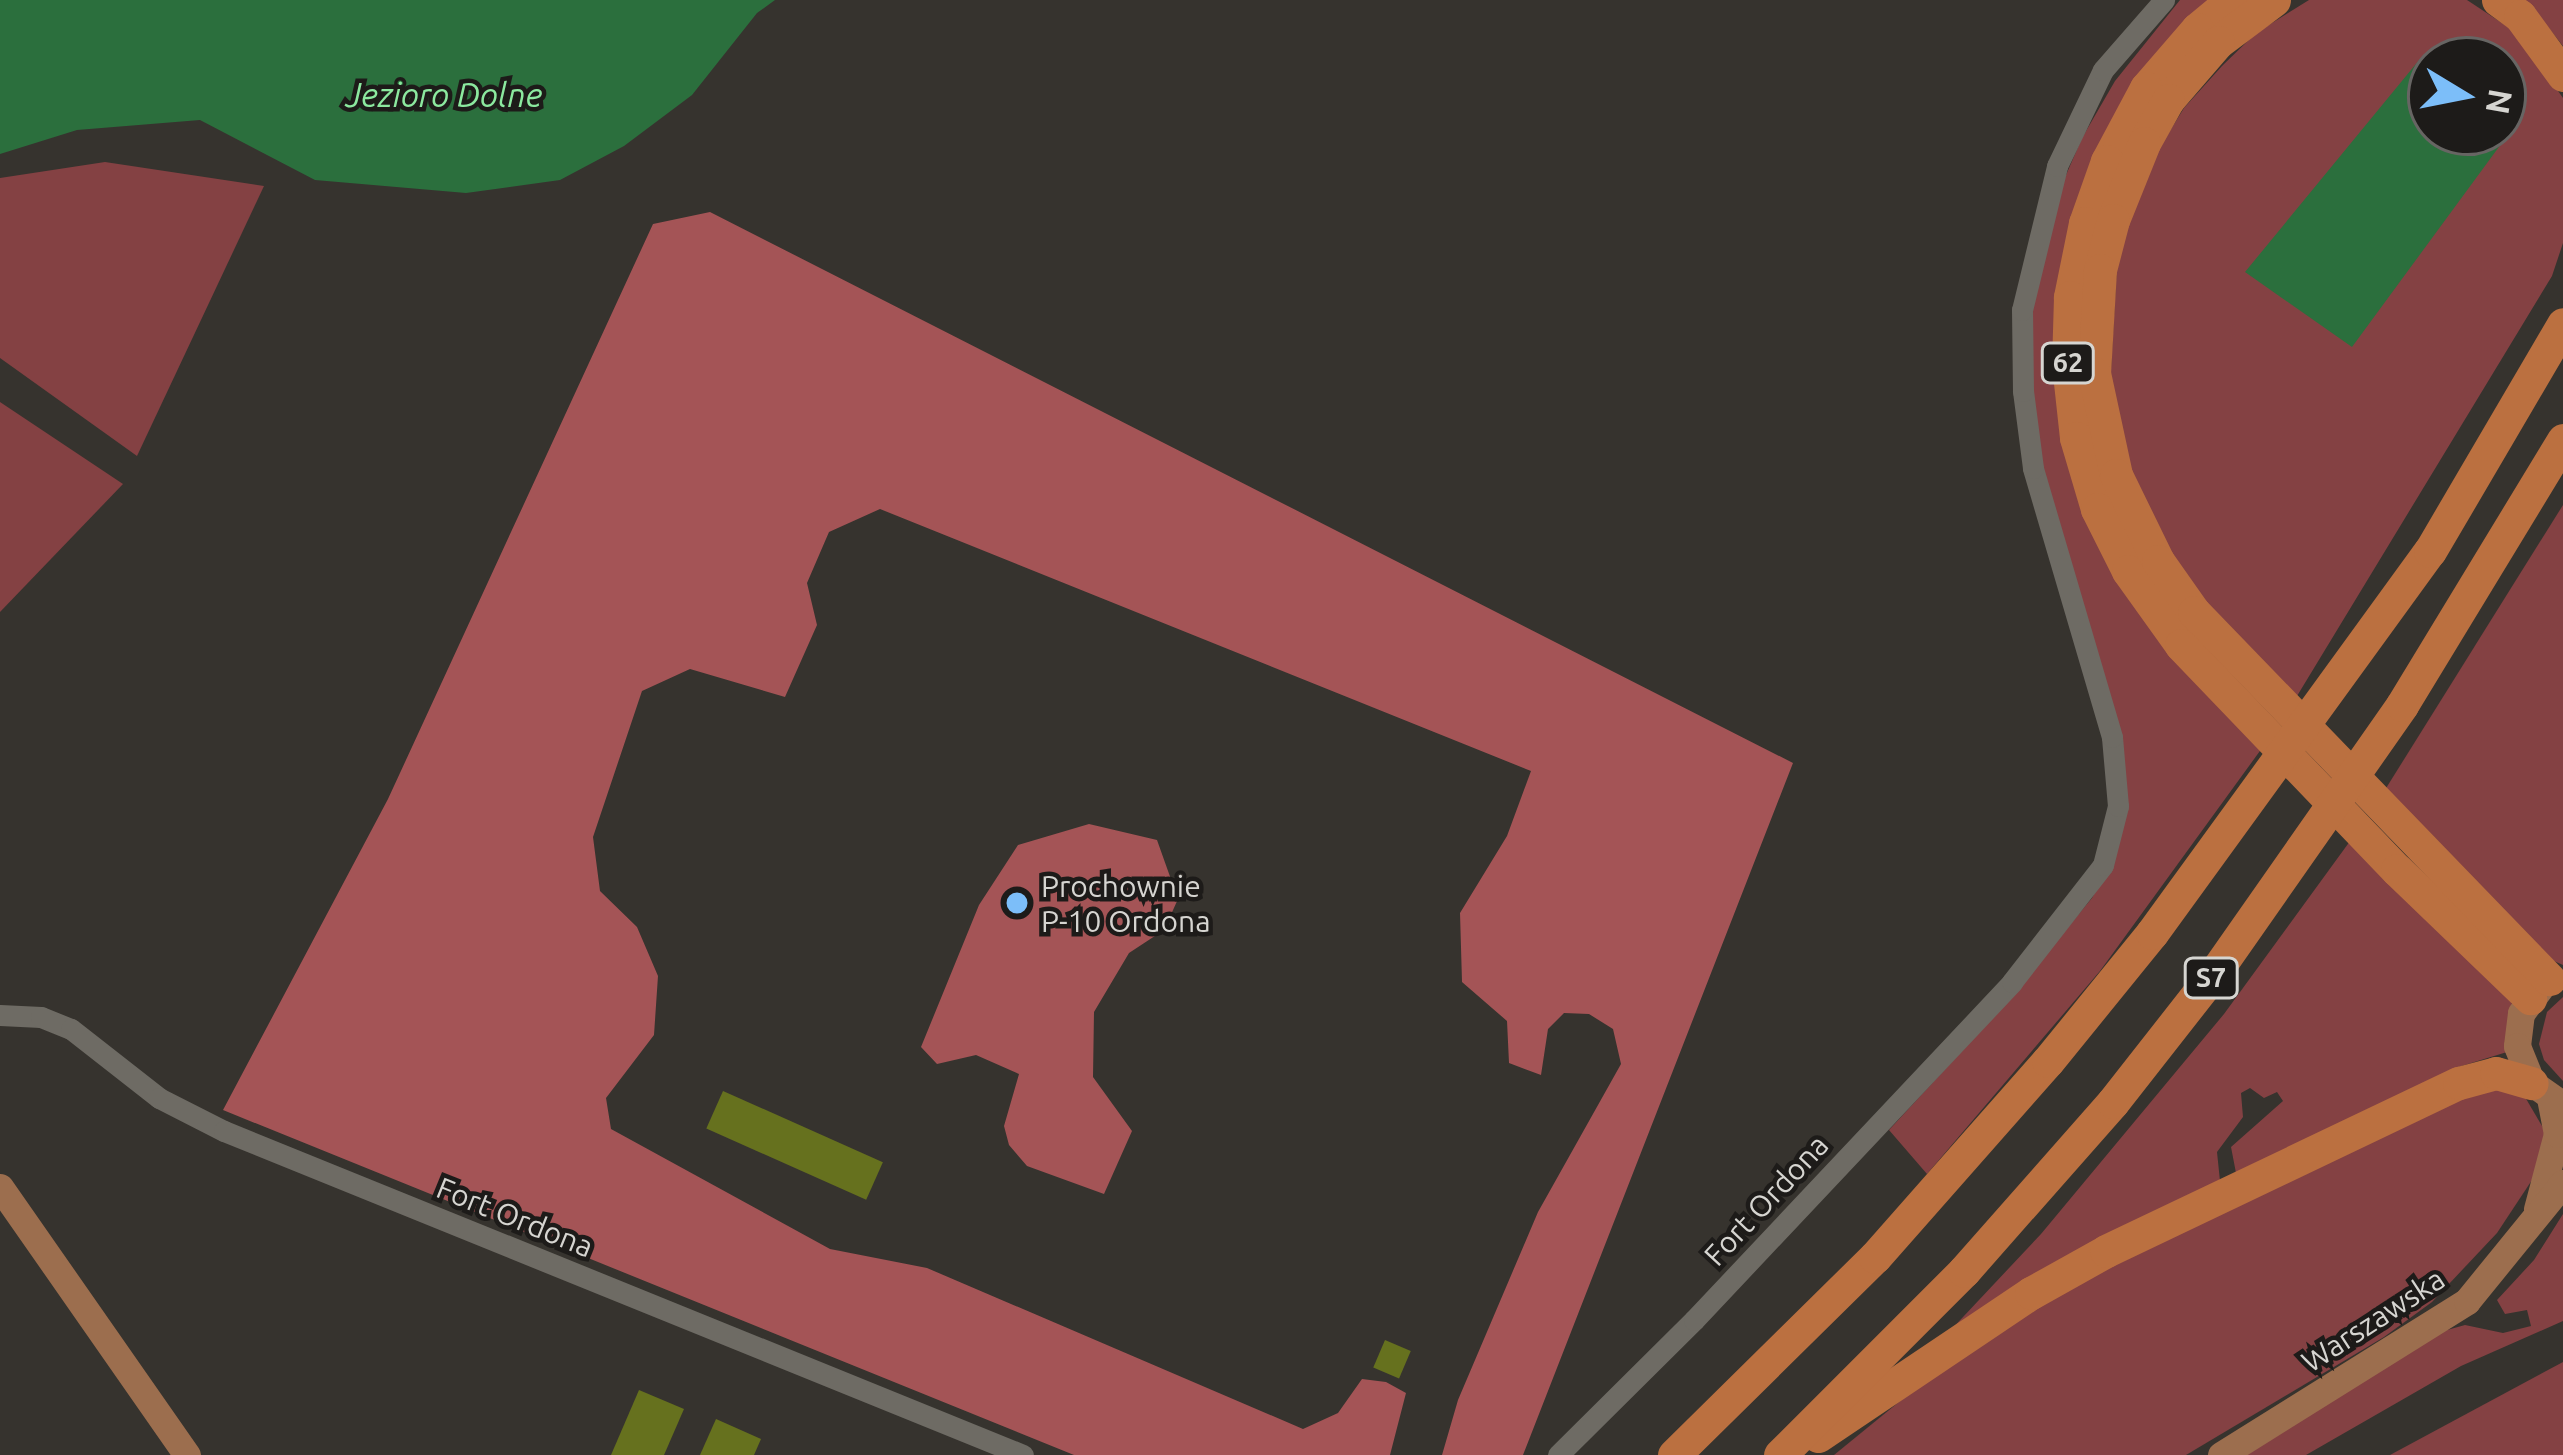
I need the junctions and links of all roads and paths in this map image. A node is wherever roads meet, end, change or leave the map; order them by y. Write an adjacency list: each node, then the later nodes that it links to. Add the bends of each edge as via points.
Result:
1 (2164, 0): 17 (street, Fort Ordona, via 2103,70 2057,166 2022,310 2033,468 2112,737 2118,806 2103,865 2012,982)
2 (2231, 0): 8 (highway, 62, via 2146,88 2107,161 2069,297 2068,364 2076,438 2097,509 2128,571 2181,645)
3 (2274, 0): 8 (highway, via 2218,41 2144,142 2109,236 2094,325 2094,373 2116,476 2135,519)
4 (2498, 0): 5 (highway, via 2520,16)
5 (2563, 75)
6 (2560, 324): 18 (highway, S7, via 2430,550 2152,933 1875,1257)
7 (2563, 440): 19 (highway, S7, via 2402,705 2218,968 1964,1271)
8 (2262, 707): 9 (highway, via 2406,857)
9 (2547, 983): 11 (main road, Warszawska, via 2517,1046)
10 (0, 1015): 16 (street, Fort Ordona, via 71,1029 159,1098 224,1131)
11 (2548, 1096): 14 (main road, Warszawska, via 2557,1134); 19 (highway, via 2496,1073 2459,1083 2106,1251)
12 (2563, 1183): 14 (main road, Warszawska)
13 (0, 1187): 15 (main road)
14 (2536, 1213): 20 (main road, Warszawska, via 2467,1301)
15 (187, 1455)
16 (1023, 1455)
17 (1558, 1455)
18 (1674, 1455)
19 (1783, 1455)
20 (2221, 1455)

